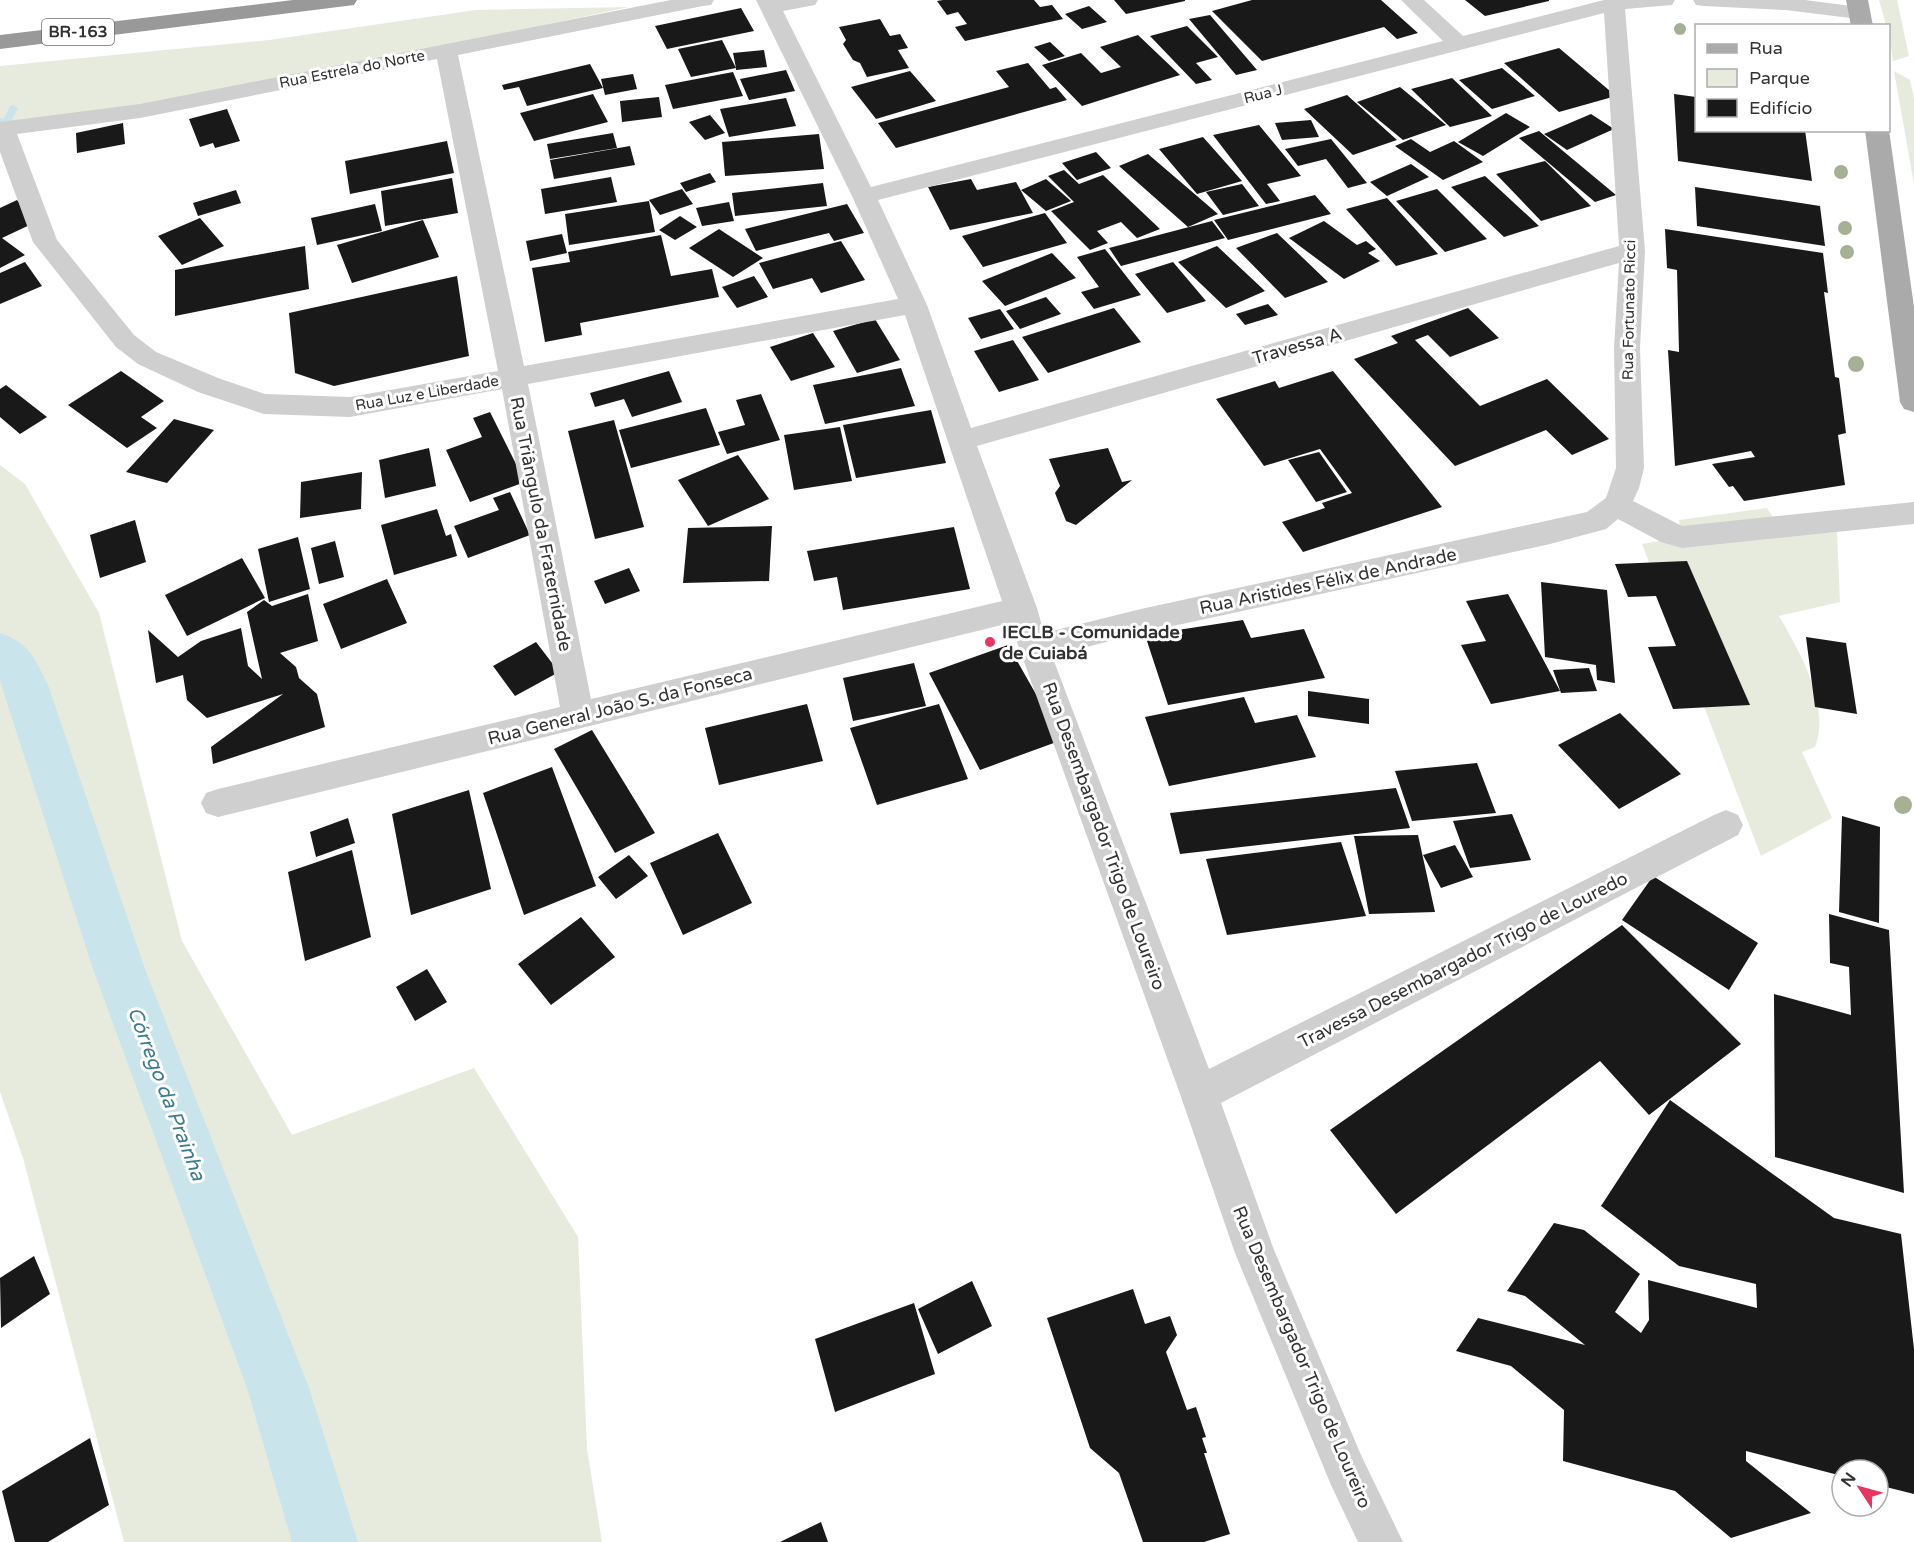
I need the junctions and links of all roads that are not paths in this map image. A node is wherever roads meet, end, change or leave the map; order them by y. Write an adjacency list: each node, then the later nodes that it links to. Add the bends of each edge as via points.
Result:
1 (211, 0): 11 (highway, BR-163)
2 (346, 0): 12 (highway, BR-163)
3 (703, 0): 14 (street, Rua Estrela do Norte)
4 (807, 0): 8 (street)
5 (1412, 0): 13 (street)
6 (1664, 0): 9 (street, Rua J)
7 (1704, 0): 10 (street)
8 (769, 4): 17 (street, Rua Desembargador Trigo de Loureiro)
9 (1614, 4): 13 (street, Rua J); 18 (street, Rua Fortunato Ricci)
10 (1859, 13)
11 (0, 22)
12 (0, 42)
13 (1459, 44): 17 (street, Rua J)
14 (446, 51): 15 (street, Rua Estrela do Norte, via 140,111); 20 (street, Rua Triângulo da Fraternidade)
15 (1, 128): 20 (street, Rua Luz e Liberdade, via 45,242 125,341 147,358 264,404 350,407)
16 (1878, 132): 21 (main road)
17 (864, 195): 19 (street, Rua Desembargador Trigo de Loureiro)
18 (1632, 251): 22 (street, Travessa A); 23 (street, Rua Fortunato Ricci, via 1627,348 1630,468)
19 (914, 305): 20 (street, Rua Luz e Liberdade); 22 (street, Rua Desembargador Trigo de Loureiro)
20 (513, 378): 27 (street, Rua Triângulo da Fraternidade)
21 (1914, 402)
22 (961, 441): 25 (street, Rua Desembargador Trigo de Loureiro)
23 (1616, 505): 24 (street, via 1682,537); 26 (street, Rua Aristides Félix de Andrade, via 1596,521 1550,533)
24 (1914, 513)
25 (1022, 608): 26 (street, Rua Desembargador Trigo de Loureiro); 27 (street, Rua General João S. da Fonseca)
26 (1034, 648): 30 (street, Rua Desembargador Trigo de Loureiro)
27 (578, 716): 28 (street, Rua General João S. da Fonseca)
28 (218, 803)
29 (1726, 825): 30 (street, Travessa Desembargador Trigo de Louredo)
30 (1199, 1094): 31 (street, Rua Desembargador Trigo de Loureiro, via 1255,1253 1346,1470)
31 (1381, 1542)

